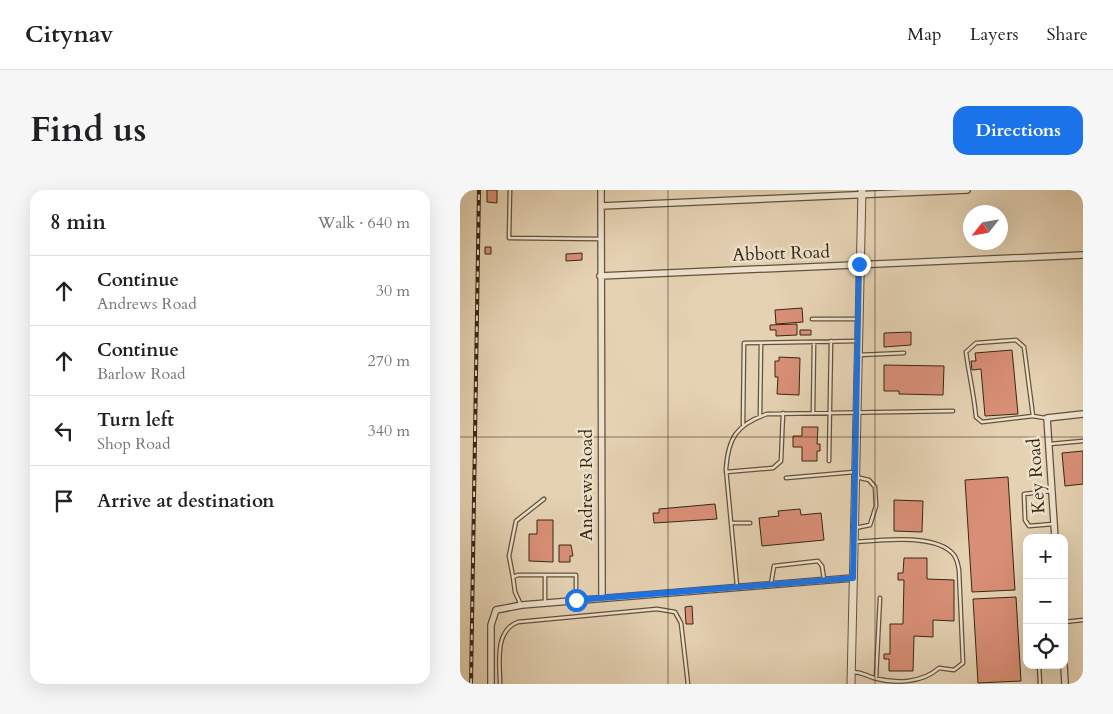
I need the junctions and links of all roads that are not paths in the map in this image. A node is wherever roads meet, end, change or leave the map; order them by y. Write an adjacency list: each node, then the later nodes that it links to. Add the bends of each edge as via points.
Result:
1 (510, 190): 6 (lane, via 509,238)
2 (601, 190): 5 (street, Andrews Road)
3 (967, 190): 4 (street)
4 (862, 193): 5 (street); 8 (street)
5 (601, 206): 6 (street, Andrews Road)
6 (600, 239): 9 (street, Andrews Road)
7 (1083, 255): 8 (street, Abbott Road)
8 (859, 264): 9 (street, Abbott Road); 11 (street)
9 (600, 276): 48 (street, Andrews Road)
10 (812, 319): 11 (lane)
11 (858, 319): 13 (street)
12 (831, 341): 13 (lane); 14 (lane); 19 (lane)
13 (858, 341): 17 (street)
14 (814, 342): 15 (lane); 22 (lane)
15 (761, 343): 24 (lane); 27 (lane, via 744,343)
16 (904, 354): 17 (lane)
17 (858, 355): 20 (street)
18 (953, 411): 20 (lane)
19 (831, 412): 20 (lane); 22 (lane); 30 (lane)
20 (857, 412): 32 (street)
21 (783, 413): 22 (lane); 24 (lane); 31 (lane, via 782,461 772,468)
22 (813, 413)
23 (1083, 414): 26 (street, Key Road)
24 (760, 416): 27 (lane, via 748,420)
25 (1033, 416): 25 (lane, via 978,420 966,352 971,346 1016,340 1021,343); 26 (lane)
26 (1047, 418): 29 (street, Key Road)
27 (743, 426): 31 (lane, via 727,452)
28 (1083, 441): 29 (lane)
29 (1049, 444): 34 (street, Key Road)
30 (829, 461)
31 (726, 472): 37 (lane)
32 (855, 474): 33 (lane); 39 (street); 39 (lane, via 869,480 875,487 876,506 870,524)
33 (786, 478)
34 (1052, 491): 38 (street, Key Road); 38 (lane, via 1024,494 1025,520 1029,526)
35 (544, 499): 43 (lane, via 516,521 509,556)
36 (750, 522): 37 (lane)
37 (731, 523): 47 (lane)
38 (1054, 524): 40 (street, Key Road)
39 (854, 529): 41 (street)
40 (1055, 534)
41 (854, 542): 44 (street); 58 (lane, via 936,542 956,557 959,570 963,664 954,670 939,668 925,678 902,681)
42 (545, 576): 43 (lane); 50 (lane, via 576,575); 51 (lane)
43 (513, 577): 52 (lane, via 515,592)
44 (853, 578): 45 (street); 57 (street)
45 (825, 580): 46 (street); 46 (lane, via 818,561 774,566)
46 (771, 584): 47 (street)
47 (737, 587): 48 (street)
48 (602, 598): 50 (street)
49 (880, 598): 58 (lane)
50 (576, 600): 51 (street)
51 (545, 603): 52 (street)
52 (522, 605): 59 (street, via 496,610 491,625)
53 (1083, 620): 54 (lane)
54 (1068, 622)
55 (1039, 669): 63 (lane)
56 (1064, 669): 64 (street)
57 (852, 672): 58 (lane, via 864,672); 62 (street)
58 (876, 678)
59 (491, 684)
60 (500, 684): 61 (lane, via 500,644 511,625 657,609 675,612 682,623)
61 (688, 684)
62 (851, 684)
63 (1040, 684)
64 (1066, 684)

